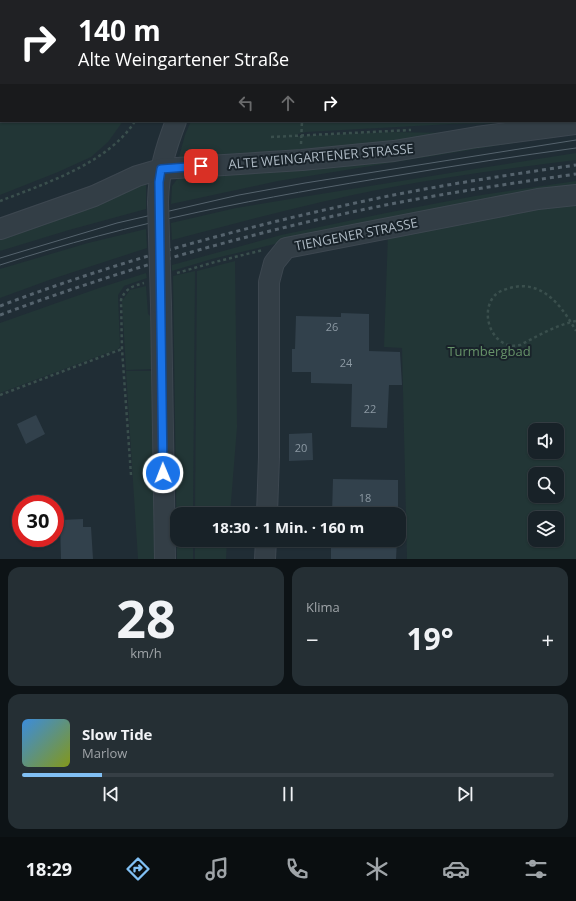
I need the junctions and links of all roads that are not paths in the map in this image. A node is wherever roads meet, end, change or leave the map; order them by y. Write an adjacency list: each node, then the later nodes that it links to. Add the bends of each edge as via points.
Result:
1 (176, 122): 3 (street)
2 (576, 124): 3 (street, ALTE WEINGARTENER STRASSE, via 394,151)
3 (161, 169): 5 (street, ALTE WEINGARTENER STRASSE); 8 (street, bridge, via 158,202)
4 (576, 195): 6 (street, TIENGENER STRASSE, via 538,199 286,248 274,262 269,282)
5 (0, 229)
6 (267, 507)
7 (266, 547): 9 (street)
8 (165, 559)
9 (265, 559)

